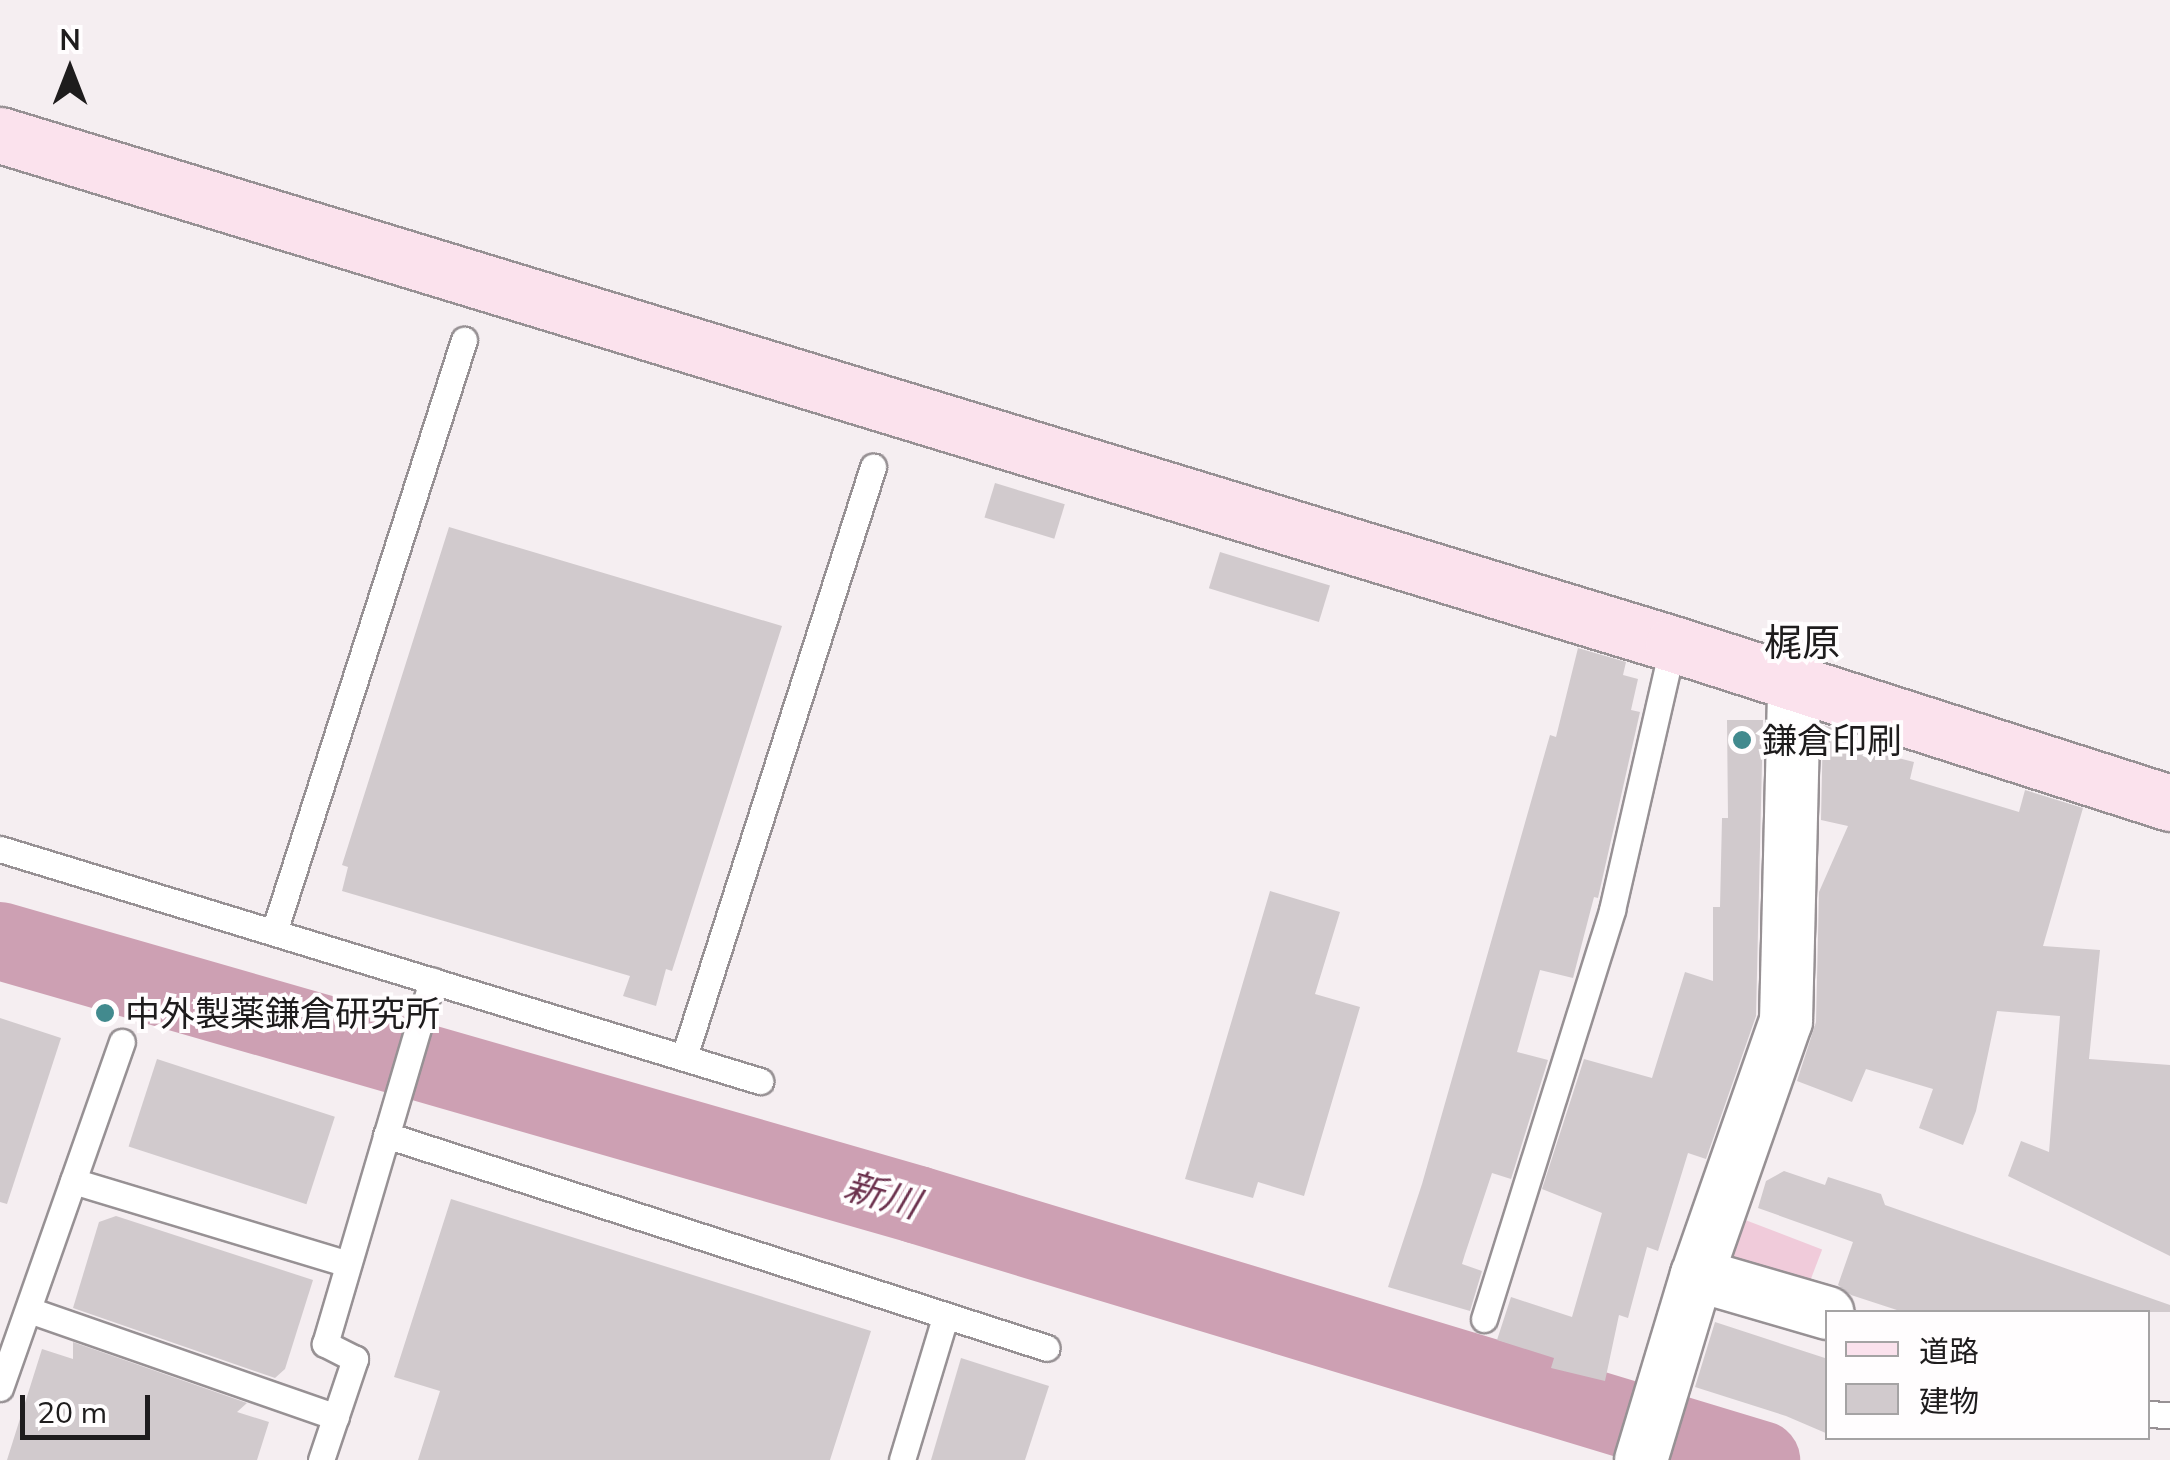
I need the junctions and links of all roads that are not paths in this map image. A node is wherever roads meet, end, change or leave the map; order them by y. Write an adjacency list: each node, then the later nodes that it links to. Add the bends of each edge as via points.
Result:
1 (0, 135): 4 (street)
2 (464, 340): 8 (lane)
3 (872, 467): 11 (lane)
4 (1673, 644): 5 (street); 20 (lane, via 1612,910)
5 (1794, 682): 6 (street); 16 (street, via 1786,1021)
6 (2170, 803)
7 (0, 849): 8 (lane)
8 (274, 932): 9 (lane)
9 (432, 980): 11 (lane); 13 (lane)
10 (122, 1042): 14 (lane)
11 (684, 1057): 12 (lane)
12 (760, 1081)
13 (386, 1136): 15 (lane); 19 (lane)
14 (74, 1181): 15 (lane); 17 (lane)
15 (348, 1264): 24 (lane, via 325,1344 355,1359)
16 (1697, 1275): 18 (street); 27 (street)
17 (30, 1310): 21 (lane); 24 (lane)
18 (1825, 1312)
19 (945, 1318): 22 (lane); 26 (lane)
20 (1484, 1319)
21 (8, 1338): 23 (lane)
22 (1046, 1348)
23 (0, 1388)
24 (336, 1417): 25 (lane)
25 (321, 1460)
26 (902, 1460)
27 (1641, 1460)

